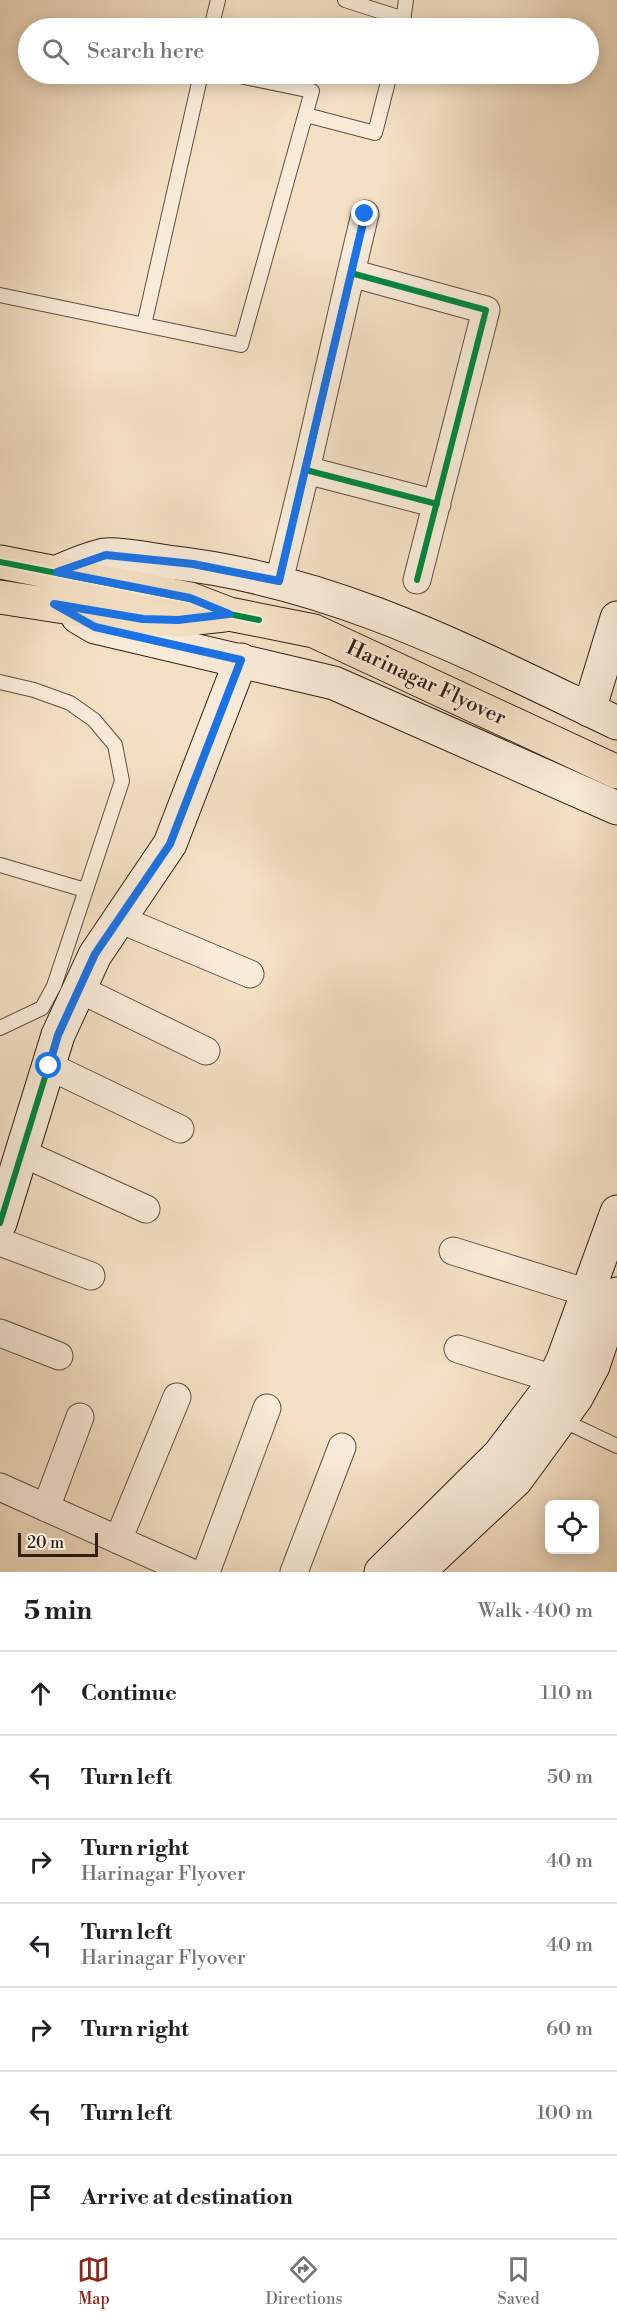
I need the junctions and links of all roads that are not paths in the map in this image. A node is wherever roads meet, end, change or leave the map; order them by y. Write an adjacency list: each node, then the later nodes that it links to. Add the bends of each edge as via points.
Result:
1 (218, 0): 4 (lane)
2 (345, 0): 5 (lane)
3 (406, 0): 6 (lane)
4 (214, 18)
5 (388, 18)
6 (404, 18)
7 (199, 84): 14 (lane)
8 (276, 84): 10 (lane, via 312,92)
9 (388, 84): 10 (lane, via 375,134)
10 (306, 115): 14 (lane, via 242,345)
11 (365, 214): 12 (street)
12 (351, 273): 15 (street); 16 (street, via 486,309)
13 (0, 295): 14 (lane)
14 (144, 325)
15 (306, 470): 16 (street); 20 (street)
16 (437, 504): 19 (street)
17 (0, 562): 18 (main road, Harinagar Flyover)
18 (57, 572): 20 (street, via 106,555 193,564); 21 (main road, Harinagar Flyover)
19 (417, 580)
20 (279, 581): 27 (street, via 402,623)
21 (100, 596): 23 (main road, Harinagar Flyover); 28 (main road, Harinagar Flyover, via 190,598 244,617 314,631)
22 (0, 597): 23 (main road, Harinagar Flyover)
23 (54, 604): 25 (street, via 95,627)
24 (617, 618): 27 (street)
25 (241, 660): 29 (street, via 334,683); 32 (street, via 170,844)
26 (0, 682): 31 (lane, via 70,703 94,720 115,745 122,781)
27 (603, 716)
28 (617, 772)
29 (617, 808)
30 (0, 866): 31 (lane)
31 (85, 890): 35 (lane, via 54,986 42,1008)
32 (119, 919): 33 (street); 34 (street, via 95,954)
33 (250, 974)
34 (79, 989): 36 (street); 37 (street)
35 (0, 1028)
36 (206, 1051)
37 (49, 1066): 38 (street); 39 (street)
38 (180, 1129)
39 (22, 1153): 40 (street); 41 (street)
40 (6, 1183): 43 (street)
41 (146, 1209)
42 (617, 1212): 47 (street)
43 (0, 1222)
44 (0, 1242): 46 (street)
45 (453, 1251): 47 (street)
46 (91, 1276)
47 (602, 1293): 51 (street); 55 (street, via 593,1366)
48 (0, 1333): 50 (street)
49 (458, 1349): 51 (street)
50 (59, 1356)
51 (554, 1379): 64 (street, via 499,1455)
52 (177, 1397): 60 (street)
53 (267, 1408): 62 (street)
54 (80, 1417): 59 (street)
55 (560, 1419): 56 (lane); 65 (street, via 516,1480)
56 (617, 1446)
57 (342, 1447): 63 (street)
58 (0, 1487): 59 (street)
59 (46, 1508): 60 (street)
60 (118, 1540): 61 (street)
61 (190, 1572)
62 (206, 1572)
63 (294, 1572)
64 (381, 1572)
65 (418, 1572)

